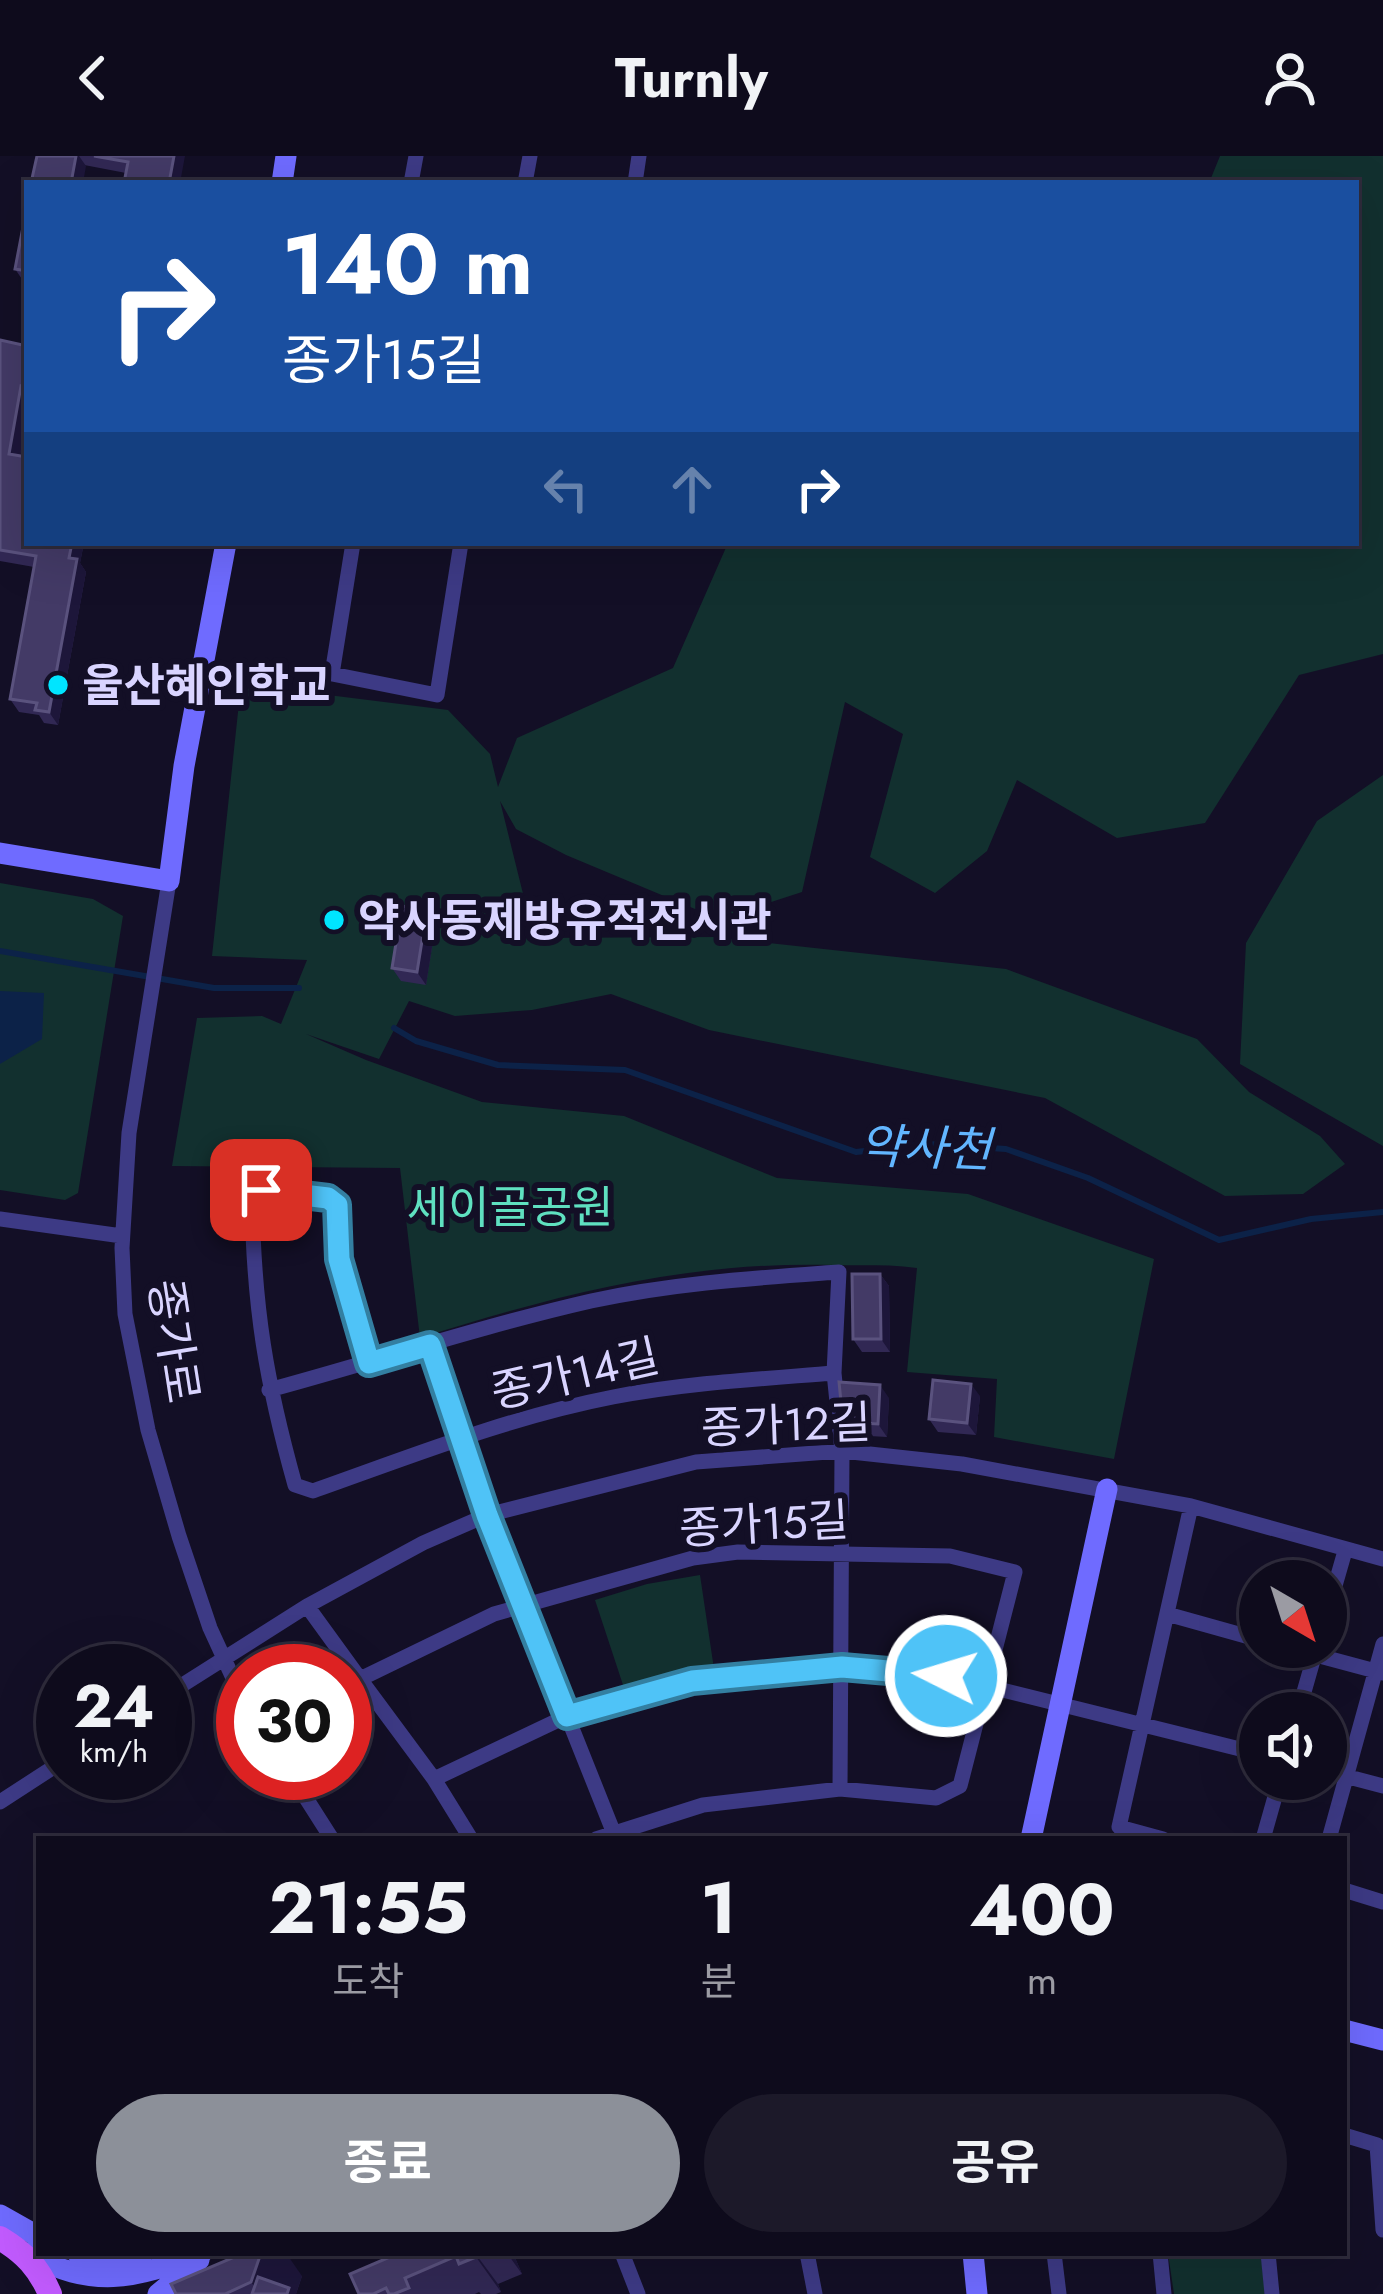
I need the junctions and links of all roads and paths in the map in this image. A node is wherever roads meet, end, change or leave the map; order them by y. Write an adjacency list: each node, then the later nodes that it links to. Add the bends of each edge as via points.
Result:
1 (225, 546): 5 (main road)
2 (352, 546): 3 (street, via 332,674 436,694)
3 (461, 546)
4 (0, 854): 5 (main road)
5 (169, 881): 7 (street, 종가로)
6 (0, 1219): 7 (street)
7 (122, 1236): 26 (street, 종가로, via 125,1314 148,1430)
8 (430, 1345): 9 (street, 종가14길); 10 (street, 종가14길, via 591,1301 839,1272); 12 (street)
9 (369, 1363): 11 (street, 종가14길); 11 (street, 종가14길, via 339,1259 337,1205 261,1190 252,1202 254,1280)
10 (834, 1373): 12 (street, 종가14길, via 614,1397); 13 (street, 종가14길)
11 (269, 1390): 12 (street, 종가14길, via 295,1484 313,1491)
12 (461, 1438): 16 (street)
13 (842, 1451): 14 (street, 종가12길); 16 (street, 종가12길, via 696,1462); 18 (street, 종가14길)
14 (1107, 1489): 15 (street, 종가12길); 35 (main road)
15 (1191, 1507): 17 (street, 종가12길); 23 (street)
16 (487, 1515): 21 (street); 22 (street, 종가12길)
17 (1345, 1551): 19 (street, 종가12길); 20 (street)
18 (843, 1552): 21 (street, 종가15길, via 693,1558); 30 (street, 종가14길); 33 (street, 종가15길, via 950,1556 1015,1572)
19 (1383, 1559)
20 (1342, 1560)
21 (521, 1604): 32 (street, 종가15길); 36 (street)
22 (307, 1606): 27 (street, 종가12길); 28 (street)
23 (1167, 1614): 24 (street); 37 (street)
24 (1239, 1634)
25 (1383, 1643): 31 (street)
26 (217, 1644)
27 (246, 1644)
28 (335, 1644)
29 (1347, 1661): 31 (street)
30 (842, 1667): 33 (street); 36 (street, via 692,1681); 44 (street, 종가14길)
31 (1380, 1672): 39 (street)
32 (372, 1673)
33 (985, 1686): 35 (street); 44 (street, via 960,1786 937,1798)
34 (372, 1695): 42 (street)
35 (1061, 1702): 37 (street); 53 (main road)
36 (567, 1716): 42 (street); 49 (street)
37 (1142, 1723): 38 (street); 54 (street, via 1119,1827)
38 (1239, 1748)
39 (1347, 1773)
40 (1347, 1776): 43 (street)
41 (36, 1779): 48 (street)
42 (434, 1779): 51 (street)
43 (1383, 1786)
44 (840, 1789): 49 (street, via 703,1805)
45 (307, 1800): 50 (street)
46 (1274, 1800): 55 (street)
47 (1340, 1800): 56 (street)
48 (0, 1802)
49 (613, 1831): 52 (street)
50 (330, 1836)
51 (469, 1836)
52 (602, 1836)
53 (1032, 1836)
54 (1152, 1836)
55 (1264, 1836)
56 (1330, 1836)
57 (1347, 1891): 58 (street)
58 (1383, 1901)
59 (1347, 2031): 60 (main road)
60 (1383, 2040)
61 (1347, 2136): 62 (street, via 1377,2145)
62 (1382, 2166): 64 (street)
63 (0, 2215): 66 (main road)
64 (1383, 2230)
65 (0, 2238): 66 (main road)
66 (31, 2245): 78 (main road)
67 (43, 2256): 77 (main road, via 60,2271 92,2278)
68 (87, 2256): 77 (main road)
69 (195, 2256): 77 (main road)
70 (201, 2256): 79 (main road)
71 (623, 2256): 80 (street)
72 (808, 2256): 81 (street)
73 (973, 2256): 82 (main road)
74 (1054, 2256): 83 (street)
75 (1160, 2256): 84 (street)
76 (1268, 2256): 85 (street)
77 (167, 2266)
78 (50, 2294)
79 (158, 2294)
80 (638, 2294)
81 (815, 2294)
82 (977, 2294)
83 (1060, 2294)
84 (1164, 2294)
85 (1272, 2294)

